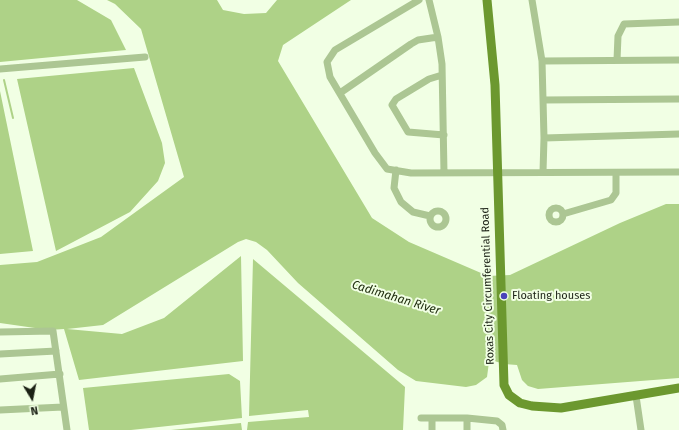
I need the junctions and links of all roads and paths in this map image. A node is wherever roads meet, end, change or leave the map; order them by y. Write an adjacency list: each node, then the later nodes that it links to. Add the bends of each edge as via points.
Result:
1 (419, 0): 13 (street, via 335,50 327,62 327,70)
2 (429, 0): 6 (street)
3 (487, 0): 20 (main road, Roxas City Circumferential Road, via 495,85)
4 (532, 0): 8 (street)
5 (679, 22): 9 (street, via 624,24 618,36)
6 (438, 37): 12 (street); 13 (street, via 418,40)
7 (145, 57): 11 (street)
8 (542, 60): 9 (street); 15 (street)
9 (617, 60): 10 (street)
10 (679, 60)
11 (0, 69)
12 (442, 76): 17 (street); 17 (street, via 429,79 396,99 392,105 408,132)
13 (340, 93): 19 (street, via 381,164)
14 (679, 99): 15 (street)
15 (543, 100): 18 (street)
16 (679, 134): 18 (street)
17 (444, 135): 24 (street)
18 (544, 138): 21 (street)
19 (396, 170): 24 (street, via 411,173); 26 (street, via 394,188 401,202 412,212)
20 (497, 172): 21 (street); 24 (street); 33 (main road, Roxas City Circumferential Road, via 503,369 504,385 509,395 520,403 561,408)
21 (543, 172): 22 (street)
22 (616, 172): 23 (street); 25 (street, via 616,193 611,200)
23 (679, 172)
24 (444, 173)
25 (563, 214)
26 (430, 216)
27 (0, 332): 28 (street, via 53,331)
28 (56, 351): 29 (street); 30 (street)
29 (0, 354)
30 (60, 374): 31 (street); 34 (street)
31 (0, 379)
32 (679, 388): 33 (main road, Roxas City Circumferential Road)
33 (636, 396): 43 (street)
34 (63, 407): 35 (street); 40 (street)
35 (0, 410)
36 (421, 418): 38 (street)
37 (467, 418): 38 (street); 39 (street, via 497,421); 42 (street)
38 (432, 419): 41 (street)
39 (502, 427)
40 (67, 430)
41 (432, 430)
42 (467, 430)
43 (641, 430)

